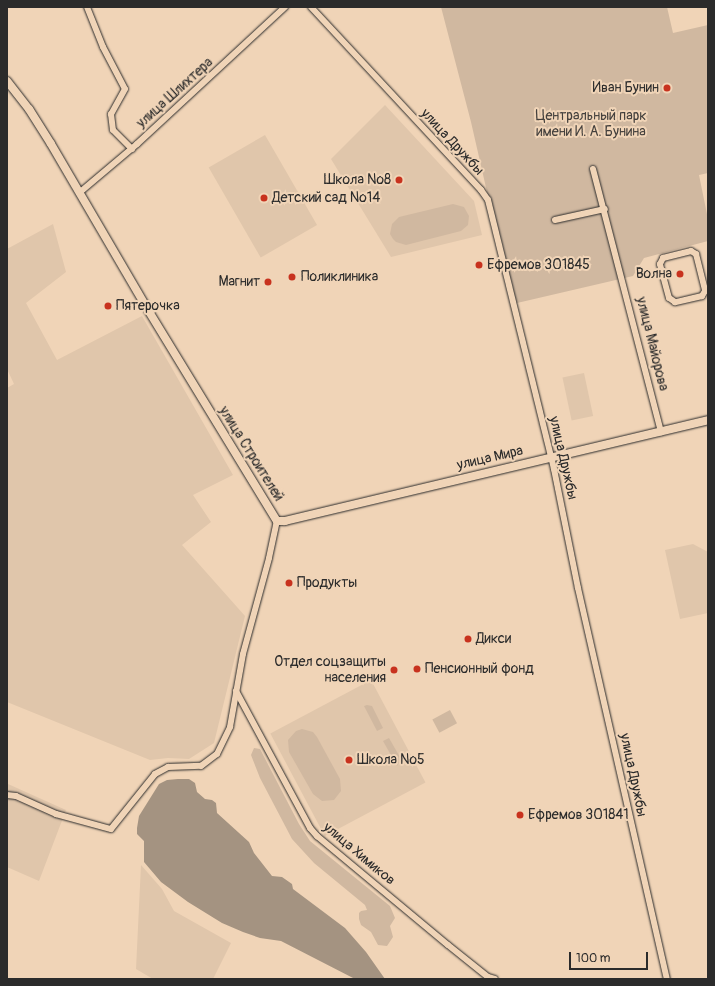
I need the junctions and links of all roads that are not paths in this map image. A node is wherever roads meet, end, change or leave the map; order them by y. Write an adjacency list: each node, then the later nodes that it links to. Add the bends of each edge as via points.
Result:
1 (87, 7): 5 (street, via 103,47 126,89 111,114 113,130)
2 (285, 7): 5 (street, улица Шлихтера)
3 (311, 7): 13 (street, улица Дружбы, via 488,200)
4 (7, 81): 7 (street, улица Строителей, via 29,109)
5 (132, 149): 7 (street, улица Шлихтера)
6 (593, 169): 8 (street, улица Майорова)
7 (79, 193): 14 (street, улица Строителей)
8 (605, 209): 9 (street); 12 (street, улица Майорова)
9 (555, 220)
10 (705, 274): 10 (street, via 705,291 702,296 675,302 669,298 660,264 663,258 691,251 696,254)
11 (708, 420): 12 (street, улица Мира)
12 (662, 432): 13 (street, улица Мира)
13 (551, 457): 14 (street, улица Мира); 18 (street, улица Дружбы, via 578,588)
14 (277, 521): 15 (street, улица Строителей)
15 (236, 691): 16 (street, улица Строителей, via 230,727 217,754 201,766 168,767 155,774 111,829 56,814 16,796); 17 (street, улица Химиков, via 310,828 317,836 488,977)
16 (7, 795)
17 (495, 979)
18 (667, 979)

